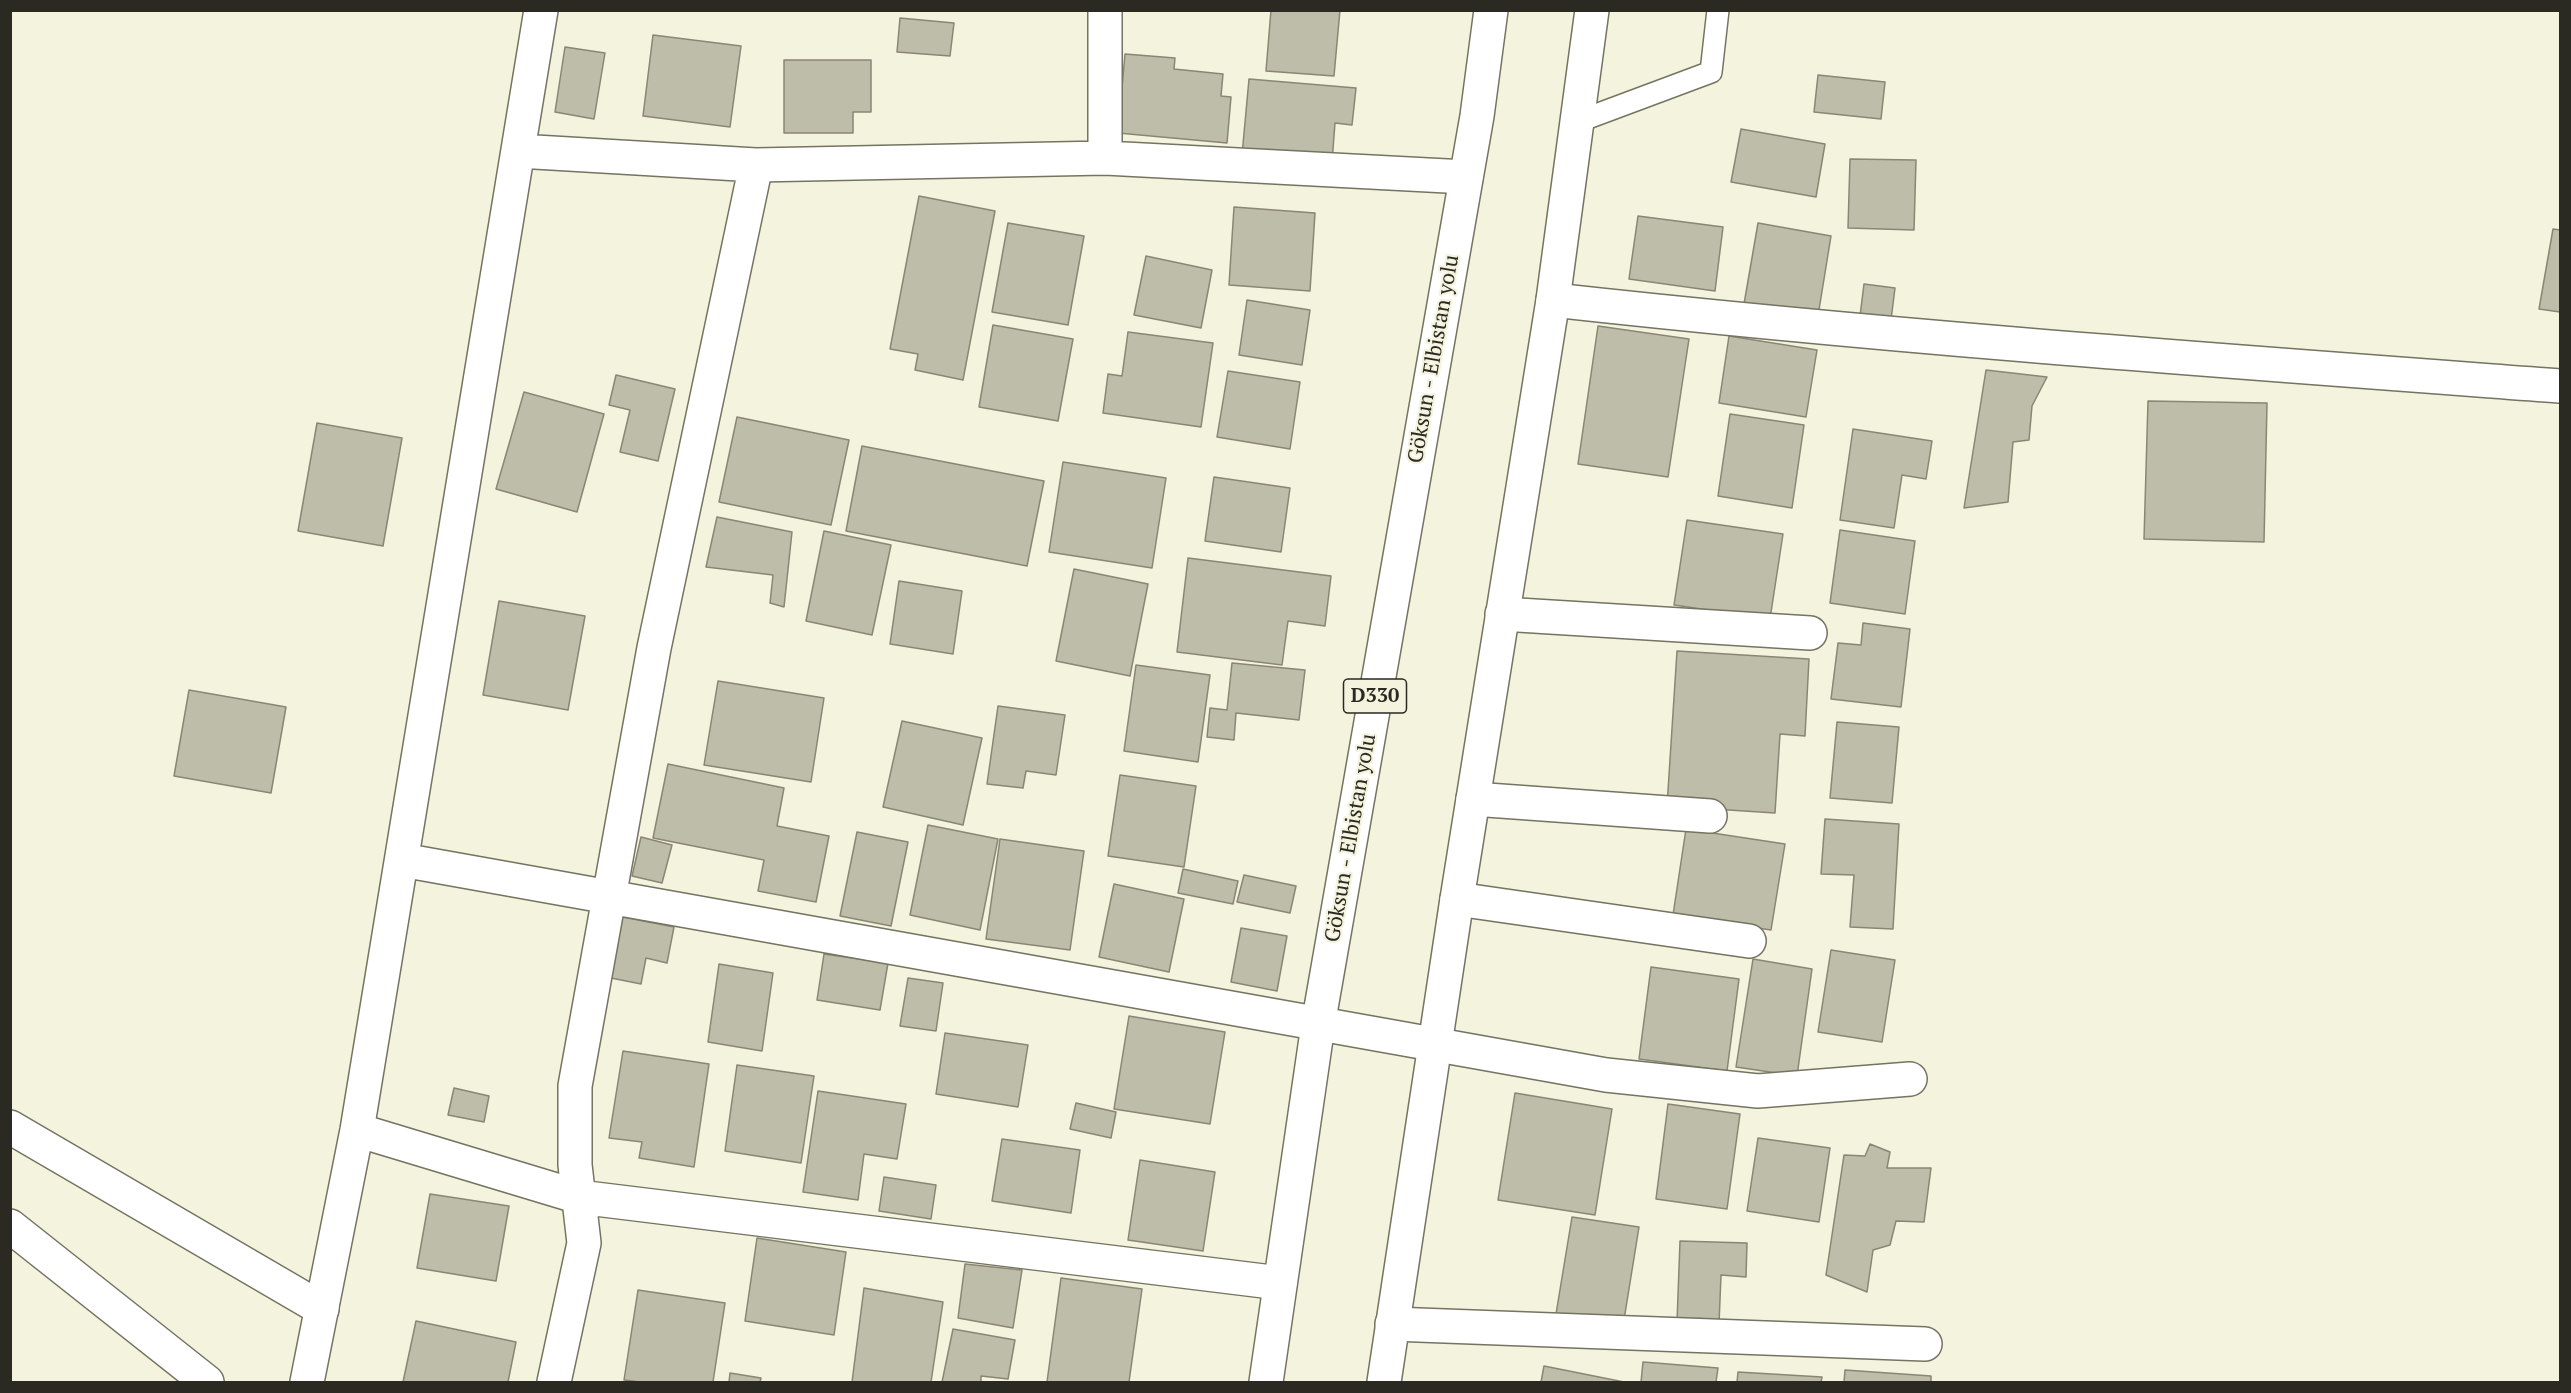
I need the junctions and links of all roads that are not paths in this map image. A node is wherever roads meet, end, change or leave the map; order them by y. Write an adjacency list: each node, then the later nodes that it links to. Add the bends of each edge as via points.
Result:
1 (541, 10): 7 (main road)
2 (1105, 10): 8 (main road)
3 (1491, 10): 10 (main road, Göksun - Elbistan yolu / D330)
4 (1592, 10): 6 (main road)
5 (1718, 10): 6 (lane, via 1711,72)
6 (1577, 122): 11 (main road)
7 (518, 151): 9 (main road); 17 (main road)
8 (1105, 158): 9 (main road); 10 (main road)
9 (756, 165): 18 (main road, via 654,648)
10 (1466, 177): 21 (main road, Göksun - Elbistan yolu / D330)
11 (1553, 300): 12 (main road, via 1977,343); 13 (main road)
12 (2560, 386)
13 (1502, 614): 14 (main road); 15 (main road)
14 (1810, 633)
15 (1473, 799): 16 (main road); 19 (main road)
16 (1710, 816)
17 (402, 861): 18 (main road); 25 (main road)
18 (610, 897): 21 (main road); 26 (main road, via 575,1086)
19 (1457, 899): 20 (main road); 22 (main road)
20 (1749, 942)
21 (1318, 1025): 22 (main road); 28 (main road, Göksun - Elbistan yolu / D330)
22 (1435, 1043): 23 (main road, via 1606,1075 1758,1091); 30 (main road)
23 (1910, 1079)
24 (10, 1127): 29 (main road)
25 (357, 1130): 26 (main road); 29 (main road)
26 (579, 1197): 28 (main road); 34 (main road, via 584,1243)
27 (10, 1226): 32 (main road)
28 (1280, 1283): 35 (main road, Göksun - Elbistan yolu / D330)
29 (322, 1310): 33 (main road)
30 (1392, 1324): 31 (main road); 36 (main road)
31 (1925, 1344)
32 (207, 1383)
33 (308, 1383)
34 (554, 1383)
35 (1266, 1383)
36 (1384, 1383)

